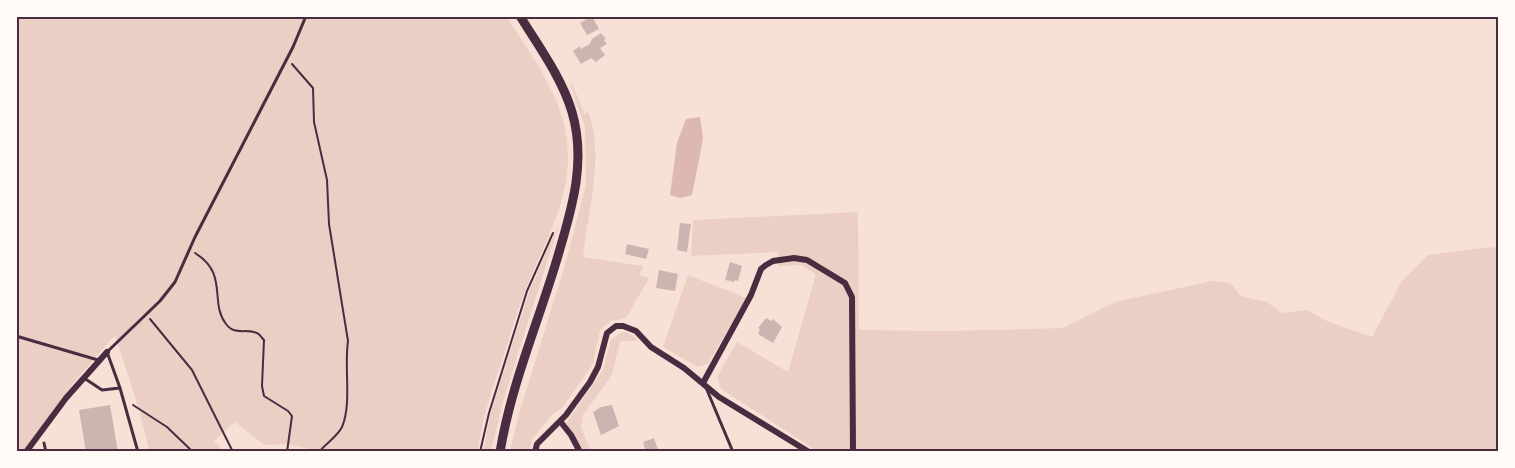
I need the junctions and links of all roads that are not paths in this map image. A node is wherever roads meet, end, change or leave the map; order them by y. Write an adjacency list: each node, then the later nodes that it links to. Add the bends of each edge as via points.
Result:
1 (306, 16): 4 (lane, via 176,282)
2 (520, 16): 14 (main road, via 567,98 577,135 578,162 568,223 518,377)
3 (16, 336): 5 (lane)
4 (107, 352): 5 (street); 8 (lane)
5 (100, 360): 6 (street)
6 (84, 378): 8 (lane, via 102,390); 11 (street)
7 (703, 383): 9 (street, via 651,347 636,331 616,326 604,338 598,367 590,382); 17 (lane); 18 (street, via 745,414); 19 (street, via 761,269 773,261 807,260 845,283 852,297)
8 (120, 388): 13 (lane)
9 (560, 421): 15 (street, via 537,444); 16 (street)
10 (44, 442): 12 (lane)
11 (27, 452)
12 (46, 452)
13 (138, 452)
14 (500, 452)
15 (535, 452)
16 (580, 452)
17 (734, 452)
18 (809, 452)
19 (853, 452)

